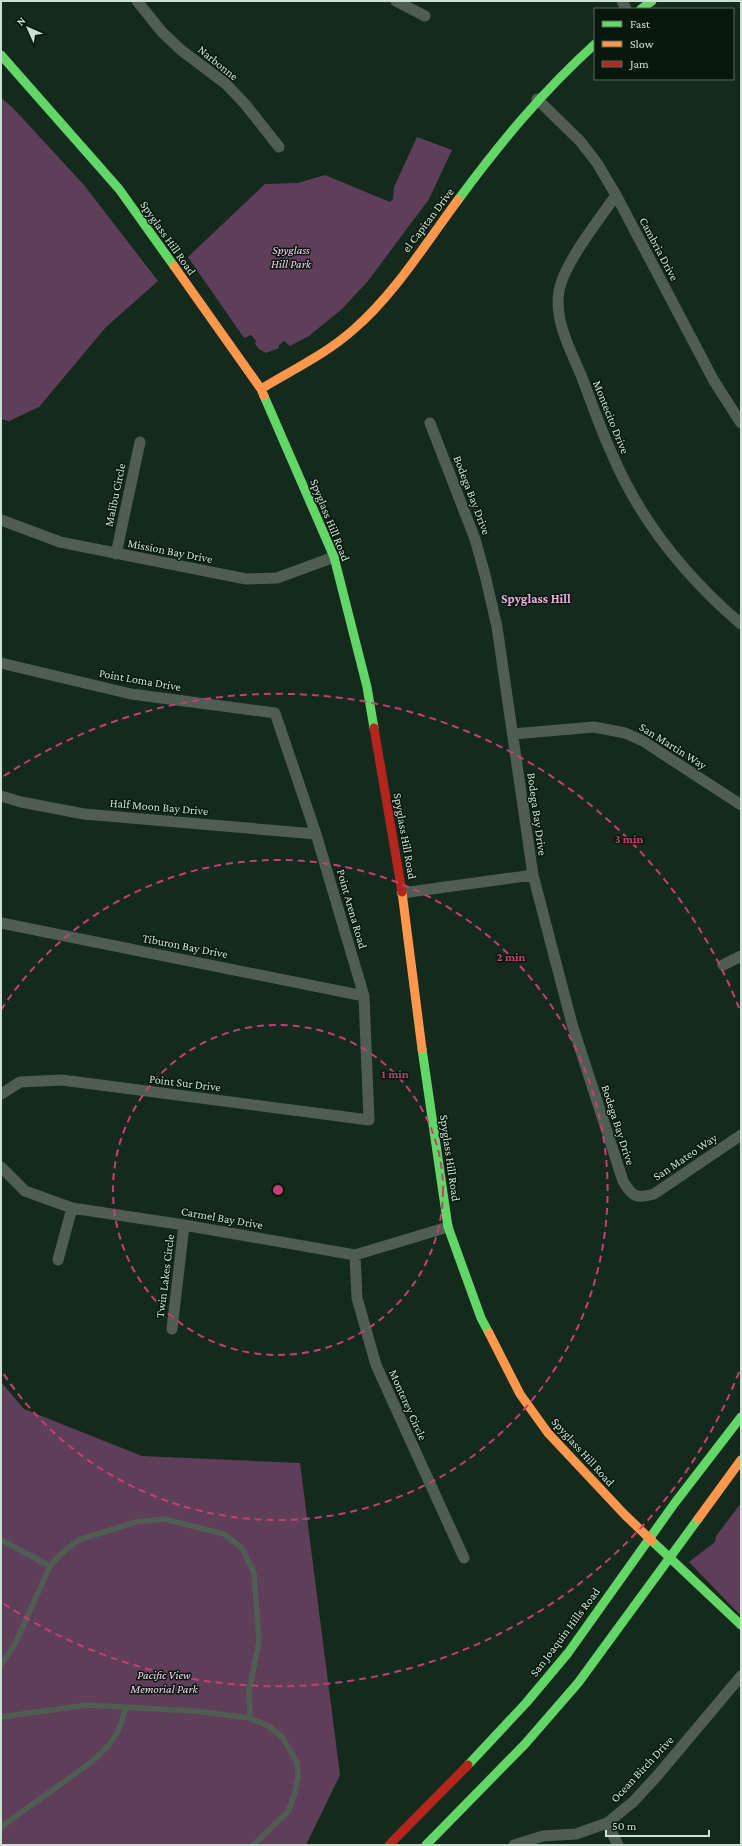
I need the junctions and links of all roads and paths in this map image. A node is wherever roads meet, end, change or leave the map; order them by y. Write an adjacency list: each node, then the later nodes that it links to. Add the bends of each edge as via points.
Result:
1 (137, 1): 9 (street, Narbonne, via 162,32 181,50 226,84)
2 (396, 1): 5 (street)
3 (650, 1): 4 (main road)
4 (641, 8)
5 (425, 16)
6 (594, 45): 8 (main road, el Capitan Drive)
7 (1, 55): 11 (main road, Spyglass Hill Road, via 119,189)
8 (537, 99): 10 (street, Cambria Drive, via 580,141); 11 (main road, el Capitan Drive, via 498,146 373,311 330,348)
9 (279, 147)
10 (616, 195): 13 (street, Cambria Drive, via 714,381); 18 (street, Montecito Drive, via 564,276 558,304 562,327 612,454 633,496 658,536 688,572)
11 (261, 389): 17 (main road, Spyglass Hill Road)
12 (430, 423): 21 (street, Bodega Bay Drive, via 475,539 485,574 497,627)
13 (741, 423)
14 (140, 442): 16 (street, Malibu Circle)
15 (1, 520): 16 (street, Mission Bay Drive, via 60,542)
16 (116, 554): 17 (street, Mission Bay Drive, via 246,579 277,578)
17 (334, 557): 26 (main road, Spyglass Hill Road, via 367,687)
18 (741, 624)
19 (1, 663): 20 (street, Point Loma Drive, via 131,694)
20 (275, 713): 24 (street, Point Arena Road)
21 (513, 734): 23 (street, San Martin Way, via 594,728 625,733 643,741); 25 (street, Bodega Bay Drive)
22 (1, 796): 24 (street, Half Moon Bay Drive, via 84,814)
23 (741, 805)
24 (316, 834): 30 (street, Point Arena Road)
25 (532, 874): 26 (street); 35 (street, Bodega Bay Drive, via 572,1024 623,1181 630,1193)
26 (402, 893): 38 (main road, Spyglass Hill Road)
27 (1, 923): 30 (street, Tiburon Bay Drive)
28 (741, 956): 29 (street)
29 (723, 965)
30 (364, 996): 32 (street, Point Arena Road)
31 (1, 1094): 32 (street, Point Sur Drive, via 20,1082 62,1080)
32 (369, 1120)
33 (741, 1135): 35 (street, San Mateo Way, via 654,1194)
34 (1, 1166): 36 (street, Carmel Bay Drive, via 24,1191)
35 (642, 1198)
36 (72, 1208): 37 (street, Carmel Bay Drive); 40 (street)
37 (184, 1225): 39 (street, Carmel Bay Drive); 41 (street, Twin Lakes Circle)
38 (448, 1226): 39 (street, Carmel Bay Drive); 44 (main road, Spyglass Hill Road, via 481,1318 520,1394 548,1432 624,1514)
39 (355, 1255): 46 (street, Monterey Circle, via 357,1298 376,1365)
40 (58, 1260)
41 (172, 1329)
42 (741, 1417): 44 (main road, San Joaquin Hills Road, via 718,1443)
43 (741, 1460): 47 (main road)
44 (649, 1537): 47 (main road, Spyglass Hill Road); 58 (main road, San Joaquin Hills Road, via 567,1653 505,1726)
45 (1, 1540): 48 (lane)
46 (464, 1558)
47 (670, 1559): 49 (main road, Spyglass Hill Road); 59 (main road, via 573,1688 525,1744)
48 (50, 1566): 50 (lane, via 15,1644); 54 (lane, via 78,1540 136,1522 164,1519 224,1534 242,1548 254,1573 259,1641 249,1692)
49 (741, 1625)
50 (1, 1665)
51 (741, 1676): 55 (street, Ocean Birch Drive, via 657,1776 633,1802)
52 (126, 1708): 53 (lane, via 87,1705); 54 (lane, via 194,1711); 56 (lane, via 118,1731 109,1745 93,1761)
53 (1, 1717)
54 (250, 1718): 57 (lane, via 270,1727 283,1738 296,1763 298,1777 296,1793 288,1812)
55 (607, 1823): 60 (street, Ocean Birch Drive, via 576,1834 543,1836); 61 (street)
56 (1, 1827)
57 (253, 1845)
58 (389, 1845)
59 (426, 1845)
60 (514, 1845)
61 (618, 1845)

